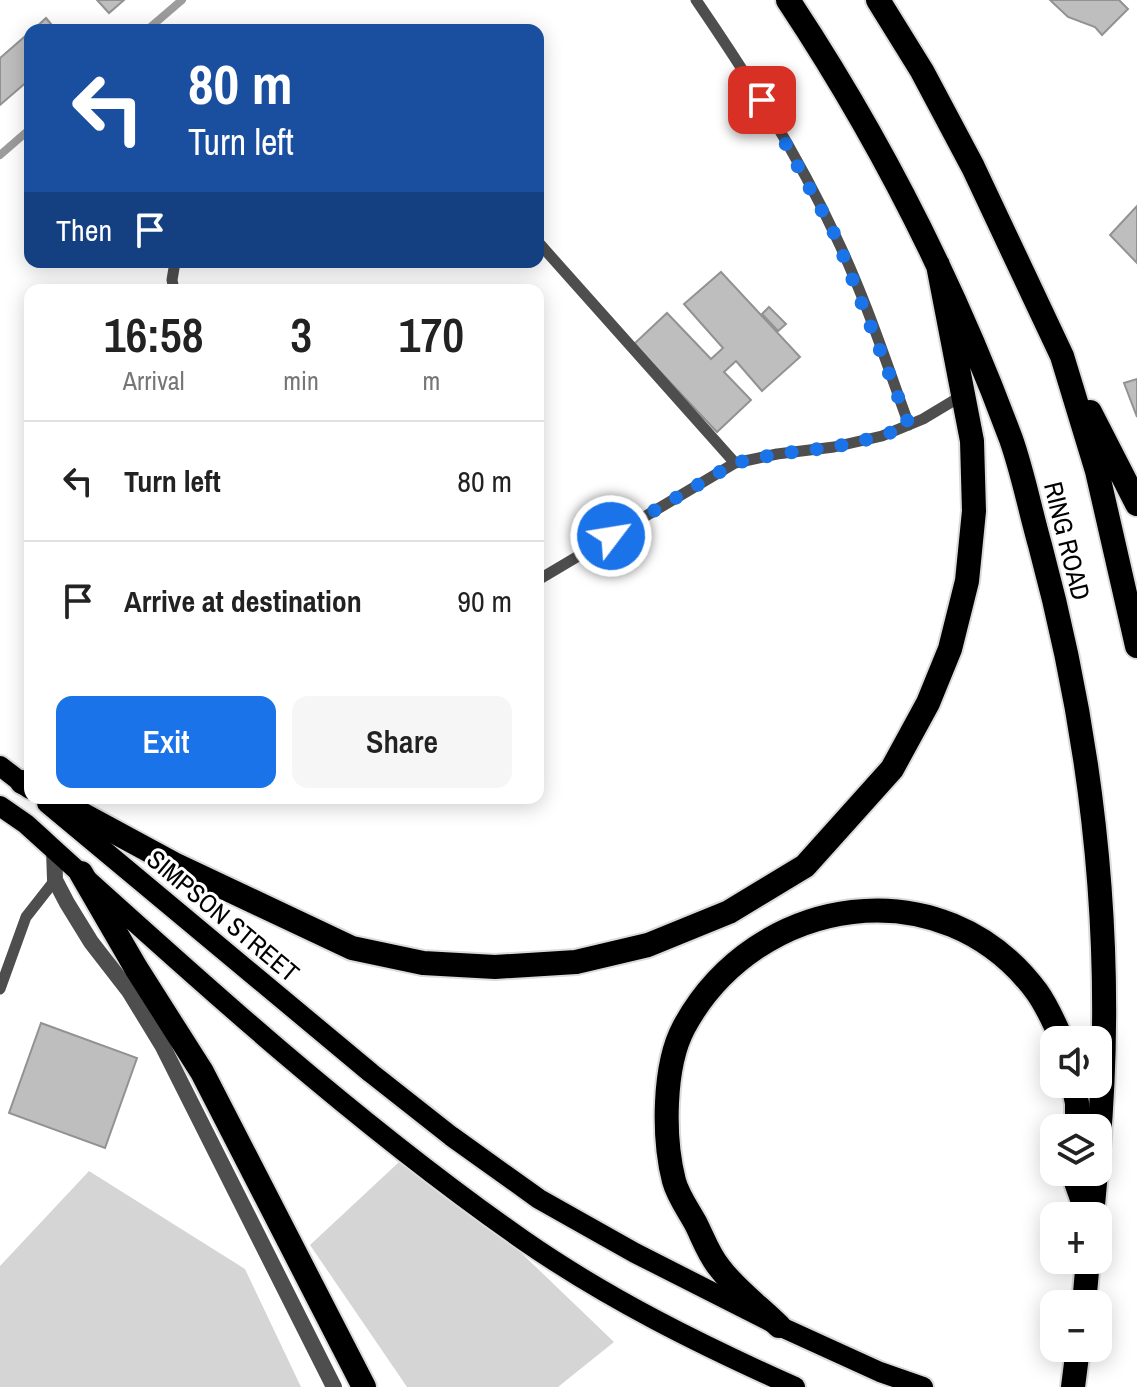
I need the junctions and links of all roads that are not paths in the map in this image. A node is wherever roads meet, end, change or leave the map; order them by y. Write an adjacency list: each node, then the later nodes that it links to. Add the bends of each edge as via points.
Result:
1 (696, 0): 8 (lane, via 746,73 836,237)
2 (788, 0): 5 (highway, RING ROAD, via 860,115)
3 (878, 0): 6 (highway, RING ROAD, via 973,167)
4 (544, 249): 9 (lane)
5 (938, 265): 7 (highway); 23 (highway, RING ROAD, via 1012,442 1077,705 1093,809 1105,1000)
6 (1062, 356): 10 (highway); 12 (highway, RING ROAD, via 1097,471)
7 (963, 395): 8 (lane); 16 (highway, via 972,441 974,511 967,581 950,649 928,703 892,769 805,866 729,912 648,945 576,962 495,967 423,963 352,948 174,864)
8 (909, 425): 9 (lane, via 834,447)
9 (735, 463): 11 (lane)
10 (1137, 504)
11 (544, 576)
12 (1137, 646)
13 (0, 766): 14 (main road)
14 (24, 784)
15 (48, 804): 24 (main road, SIMPSON STREET, via 371,1073 539,1199)
16 (63, 804)
17 (0, 806): 18 (main road)
18 (54, 850): 19 (main road); 20 (street)
19 (81, 873): 27 (highway, via 202,1072); 28 (main road, via 341,1100 525,1241 626,1303)
20 (55, 880): 21 (lane, via 26,917); 26 (street, via 162,1045)
21 (0, 989)
22 (1055, 1026): 24 (highway, via 1037,992 1001,954 957,927 918,913 832,913 795,925 757,946 703,997 672,1059 667,1125 674,1183 718,1267)
23 (1100, 1114)
24 (779, 1326): 29 (main road, SIMPSON STREET)
25 (1076, 1362): 30 (highway)
26 (334, 1387)
27 (364, 1387)
28 (795, 1387)
29 (923, 1387)
30 (1073, 1387)

